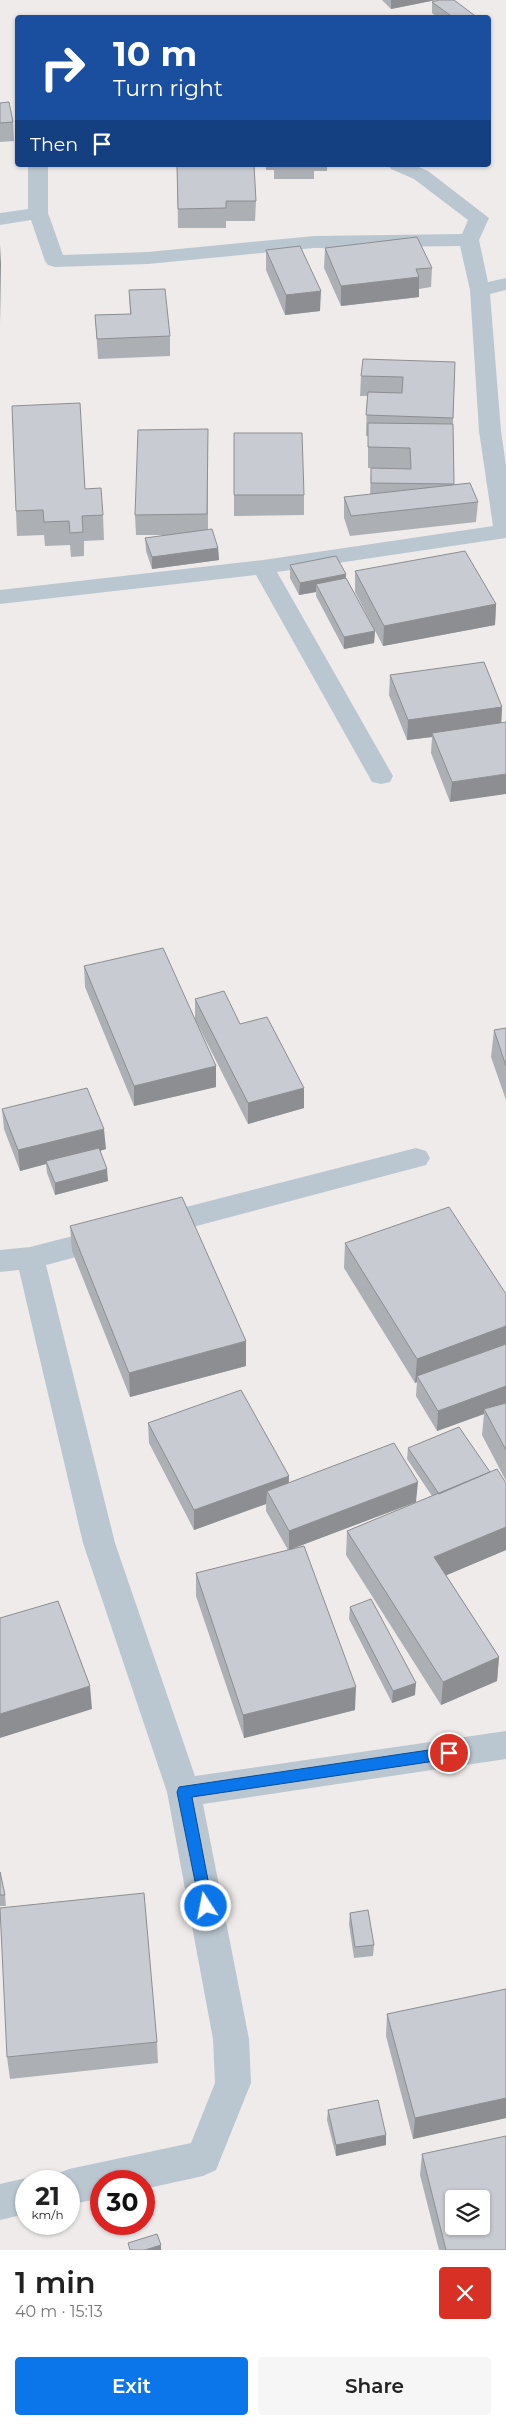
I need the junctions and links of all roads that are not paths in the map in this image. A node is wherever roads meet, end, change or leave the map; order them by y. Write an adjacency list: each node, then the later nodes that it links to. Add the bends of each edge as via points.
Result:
1 (38, 167): 3 (street)
2 (403, 167): 5 (street, via 421,175 479,218)
3 (38, 213): 4 (street); 5 (street, via 55,261 148,258 314,242)
4 (0, 218)
5 (469, 240): 7 (street)
6 (506, 284): 7 (street)
7 (480, 290): 8 (street, via 490,431)
8 (506, 531): 9 (street)
9 (263, 567): 10 (street); 11 (street)
10 (0, 597)
11 (381, 776)
12 (416, 1158): 13 (street)
13 (15, 1259): 15 (street, via 99,1543)
14 (506, 1745): 15 (street)
15 (184, 1792): 16 (street, via 231,2039 233,2083 203,2158)
16 (80, 2185)
17 (15, 2199): 18 (street)
18 (0, 2202)

